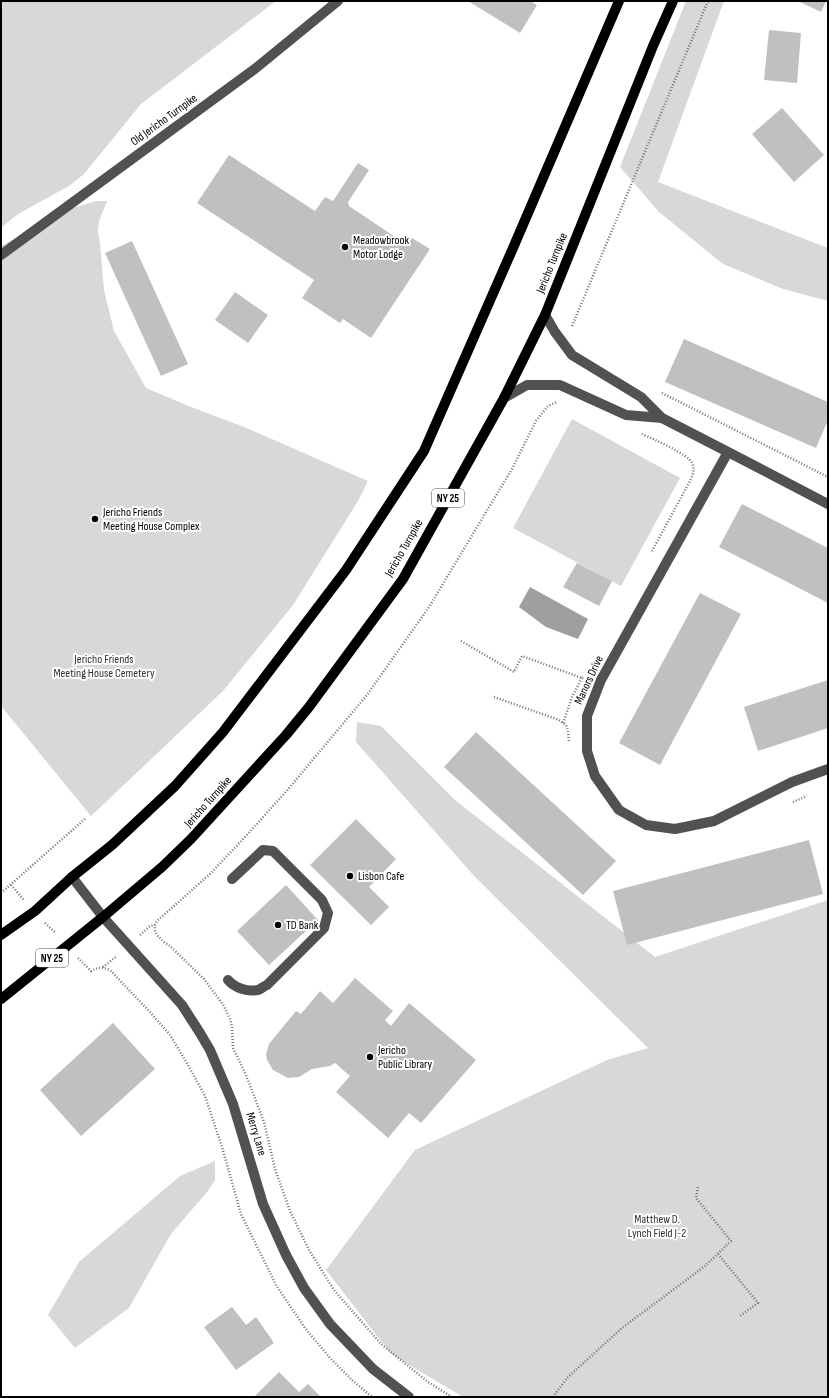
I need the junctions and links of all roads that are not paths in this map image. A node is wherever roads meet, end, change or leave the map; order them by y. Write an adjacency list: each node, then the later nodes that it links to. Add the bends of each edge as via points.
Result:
1 (338, 1): 4 (street, Old Jericho Turnpike, via 256,68)
2 (619, 1): 11 (main road, via 424,451 346,570 223,732 175,786 112,845)
3 (673, 1): 5 (main road, Jericho Turnpike / NY 25)
4 (1, 255)
5 (545, 315): 6 (main road, Jericho Turnpike / NY 25); 7 (street, via 572,355 641,397)
6 (504, 398): 7 (street, via 527,385 560,385 626,415); 13 (main road, Jericho Turnpike / NY 25, via 403,579 309,708 192,839)
7 (662, 418): 8 (street)
8 (728, 452): 9 (street); 10 (street, Manors Drive, via 601,680 587,716 587,751 595,776 619,810 646,825 675,830 714,821 792,782)
9 (828, 504)
10 (828, 769)
11 (72, 877): 13 (street, Merry Lane); 14 (main road, via 35,911)
12 (232, 879): 15 (street, via 263,850 273,851 322,900 328,913 324,928 267,985 259,990 245,989 234,986)
13 (103, 917): 16 (main road, Jericho Turnpike / NY 25); 17 (street, Merry Lane, via 182,1005 210,1050 234,1104 263,1204 304,1288 330,1324 367,1363)
14 (1, 935)
15 (228, 980)
16 (1, 999)
17 (410, 1397)

